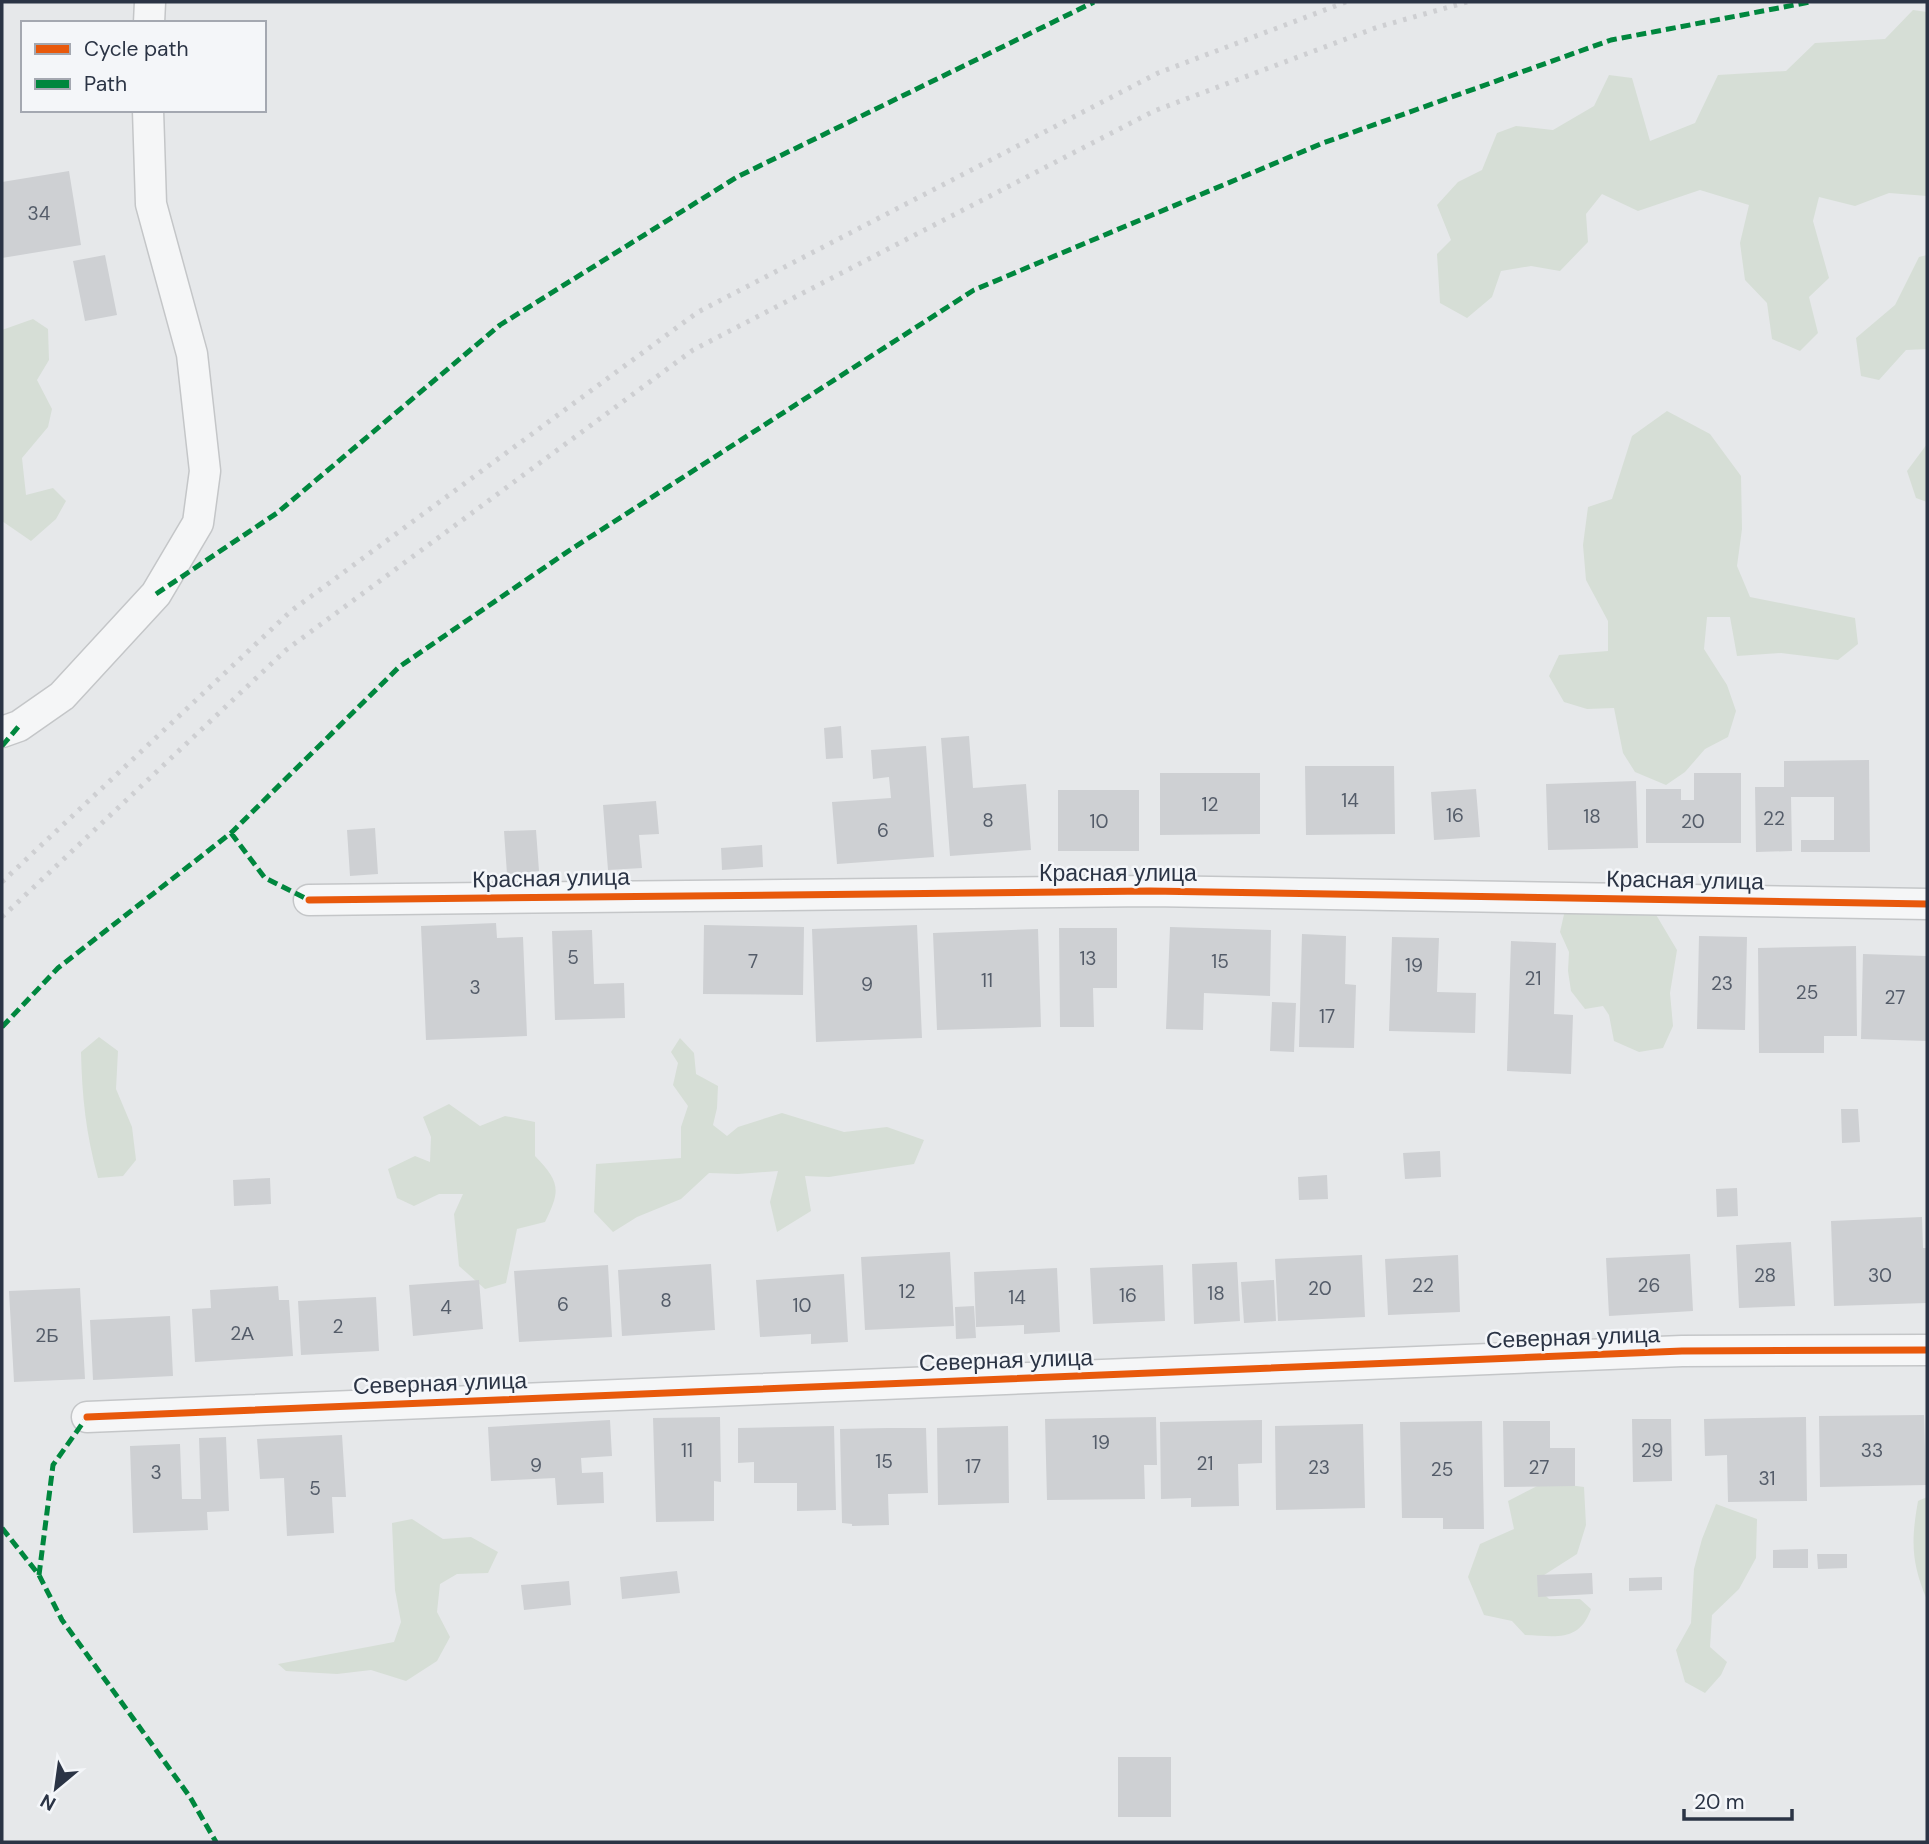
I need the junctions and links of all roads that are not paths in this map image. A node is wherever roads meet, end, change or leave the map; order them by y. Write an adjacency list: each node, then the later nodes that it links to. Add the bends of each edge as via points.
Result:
1 (150, 2): 2 (street)
2 (149, 21)
3 (148, 112): 4 (street, via 151,204 192,354 205,471 198,523 156,594 62,696 19,726)
4 (2, 732)
5 (309, 900): 6 (street, Красная улица, via 1150,891)
6 (1927, 904)
7 (1927, 1350): 8 (street, Северная улица, via 1682,1351)
8 (87, 1417)

